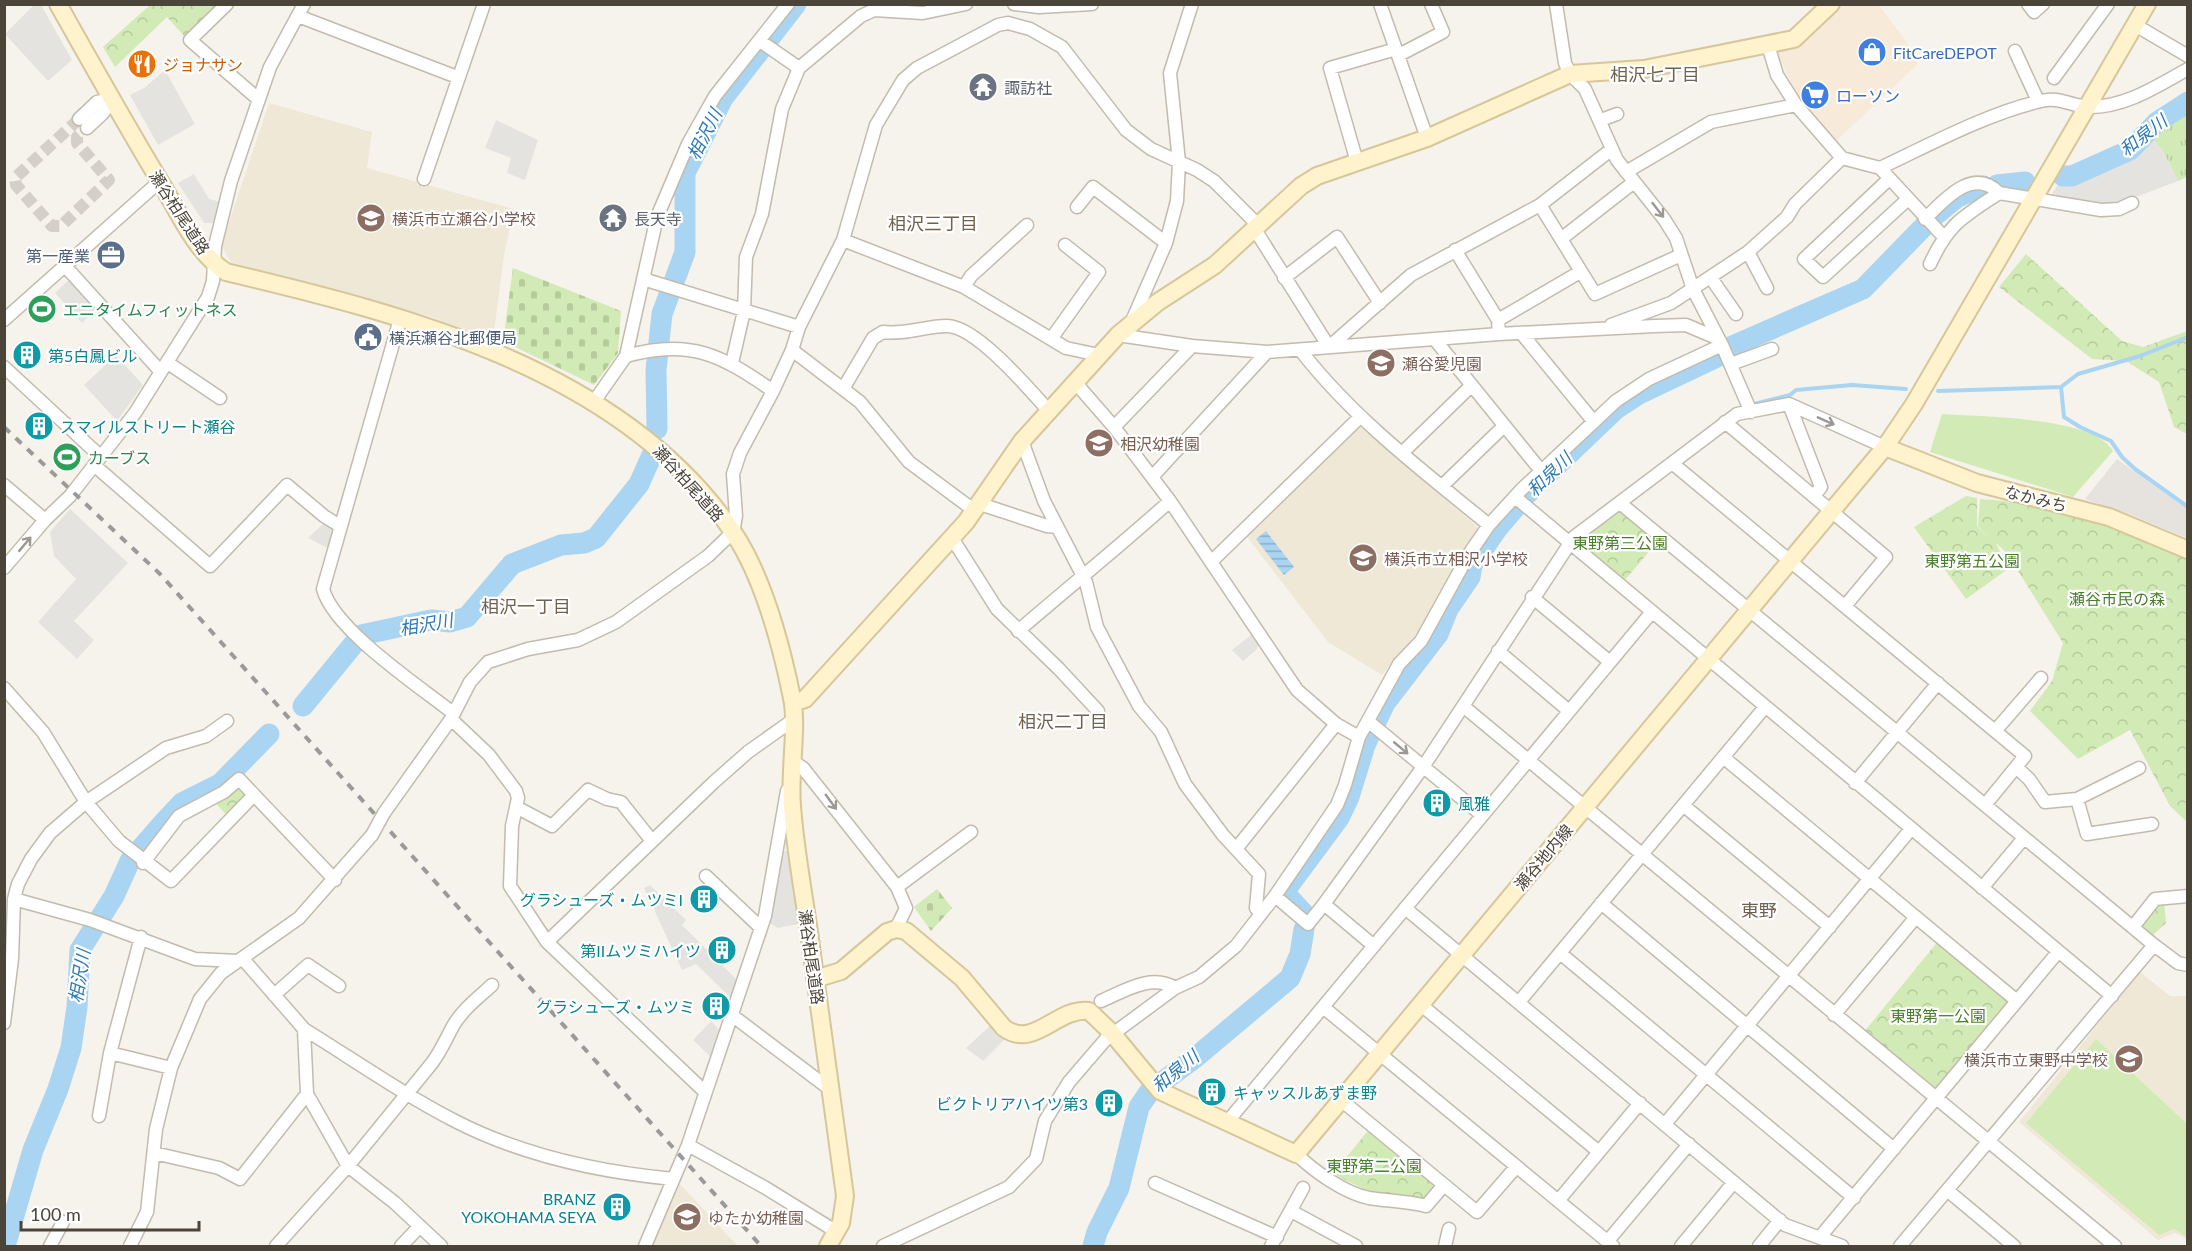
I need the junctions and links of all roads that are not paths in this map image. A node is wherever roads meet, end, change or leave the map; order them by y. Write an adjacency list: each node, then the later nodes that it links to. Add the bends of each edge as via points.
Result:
1 (58, 4): 30 (street, 瀬谷柏尾道路)
2 (227, 4): 31 (street, via 190,39)
3 (484, 4): 28 (street)
4 (788, 4): 20 (street)
5 (966, 4): 25 (street, via 923,13 874,10 861,16)
6 (1014, 4): 17 (street)
7 (1092, 4): 17 (street, via 1061,8)
8 (1192, 4): 41 (street, via 1170,73)
9 (1380, 4): 23 (street)
10 (1431, 4): 23 (street, via 1443,32)
11 (1556, 4): 27 (street)
12 (1832, 4): 21 (street, via 1794,39)
13 (2028, 4): 14 (street, via 2034,12)
14 (2043, 4)
15 (2108, 4): 29 (street)
16 (2147, 4): 19 (street, 瀬谷地内線)
17 (1025, 5)
18 (301, 10): 28 (street); 31 (street, via 270,66)
19 (2135, 25): 24 (street); 34 (street, 瀬谷地内線)
20 (764, 44): 25 (street); 71 (street, via 715,96 688,144 657,217)
21 (1768, 45): 27 (street, via 1644,69); 33 (street, via 1777,75)
22 (2015, 51): 32 (street)
23 (1397, 52): 38 (street); 42 (street, via 1330,68)
24 (2187, 56)
25 (799, 68): 76 (street, via 782,109 762,214 746,257)
26 (2187, 69): 34 (street, via 2110,106)
27 (1570, 74): 36 (street, via 1585,88); 38 (street)
28 (457, 77): 46 (street)
29 (2054, 78)
30 (112, 99): 37 (street, via 103,113); 47 (street, 瀬谷柏尾道路)
31 (258, 99): 65 (street, via 231,181)
32 (2038, 101): 34 (street, via 2053,98); 43 (street)
33 (1796, 105): 40 (street); 44 (street, via 1711,122)
34 (2087, 107): 49 (street, 瀬谷地内線)
35 (1617, 114): 36 (street)
36 (1600, 120): 39 (street)
37 (83, 123)
38 (1428, 138): 42 (street)
39 (1612, 149): 44 (street); 52 (street)
40 (1842, 158): 43 (street); 63 (street)
41 (1179, 162): 56 (street, via 1214,181); 59 (street, via 1126,130 1062,47 1030,29 1008,23 998,25 917,68 903,80 876,125); 60 (street, via 1177,201)
42 (1357, 162): 56 (street, via 1300,186)
43 (1880, 168): 45 (street)
44 (1630, 177): 58 (street); 64 (street, one-way to 64, via 1664,219)
45 (1889, 179): 50 (street); 50 (street, via 1804,260 1823,278)
46 (424, 180)
47 (160, 181): 65 (street, 瀬谷柏尾道路); 67 (street)
48 (1999, 193): 49 (street); 54 (street, via 1987,183 1976,181 1955,192); 57 (street, via 1961,218)
49 (2033, 198): 51 (street, via 2101,210); 116 (street, 瀬谷地内線, via 1914,404)
50 (1908, 199): 54 (street)
51 (2132, 203)
52 (1540, 205): 58 (street); 62 (street)
53 (1077, 207): 60 (street, via 1093,187)
54 (1927, 221): 57 (street)
55 (1027, 225): 72 (street)
56 (1256, 227): 69 (street); 80 (street, via 1215,265)
57 (1943, 236): 66 (street)
58 (1561, 239): 68 (street)
59 (843, 240): 72 (street); 82 (street)
60 (1166, 243): 80 (street)
61 (1065, 245): 87 (street, via 1099,272)
62 (1455, 250): 75 (street, via 1411,275); 81 (street)
63 (1748, 252): 70 (street); 73 (street)
64 (1681, 255): 68 (street, via 1594,294); 74 (street)
65 (213, 264): 78 (street, 瀬谷柏尾道路, via 226,272 329,296); 100 (street, via 208,297)
66 (1930, 264)
67 (65, 266): 79 (street); 100 (street)
68 (1580, 272): 81 (street)
69 (1284, 278): 75 (street, via 1337,237); 90 (street)
70 (1711, 278): 74 (street); 77 (street)
71 (643, 279): 76 (street); 97 (street)
72 (964, 286): 87 (street)
73 (1767, 288)
74 (1693, 289): 83 (street, via 1671,303); 92 (street)
75 (1380, 303): 90 (street)
76 (744, 311): 82 (street); 98 (street)
77 (1736, 314)
78 (400, 319): 106 (street, 瀬谷柏尾道路, via 493,349); 132 (street)
79 (4, 320)
80 (1132, 321): 86 (street)
81 (1498, 321): 84 (street)
82 (799, 327): 91 (street)
83 (1597, 330): 85 (street); 92 (street, via 1686,325)
84 (1499, 334): 85 (street); 88 (street)
85 (1522, 334): 111 (street)
86 (1118, 335): 89 (street); 96 (street)
87 (1051, 339): 96 (street, via 1066,348)
88 (1436, 341): 90 (street); 102 (street)
89 (1192, 346): 95 (street); 114 (street)
90 (1329, 347): 94 (street)
91 (792, 350): 103 (street); 104 (street)
92 (1725, 350): 93 (street); 109 (street); 111 (street, via 1631,390)
93 (1772, 350)
94 (1301, 351): 95 (street); 110 (street, via 1329,387)
95 (1267, 352): 121 (street)
96 (1099, 355): 101 (street)
97 (626, 356): 98 (street, via 657,348 678,348); 106 (street)
98 (732, 363): 104 (street)
99 (4, 367): 118 (street)
100 (165, 368): 105 (street); 118 (street)
101 (1074, 381): 108 (street); 114 (street)
102 (1471, 386): 113 (street); 117 (street)
103 (843, 389): 108 (street, via 873,338 883,332 949,326 999,357); 128 (street, via 860,402 909,462)
104 (773, 391): 134 (street, via 733,474)
105 (219, 398)
106 (593, 403): 134 (street, 瀬谷柏尾道路, via 640,432 662,451)
107 (1789, 404): 109 (street); 116 (street, one-way to 116); 124 (street, via 1821,487)
108 (1048, 410): 115 (street)
109 (1751, 412): 112 (street, via 1737,414)
110 (1360, 417): 117 (street); 139 (street)
111 (1594, 422): 120 (street)
112 (1725, 422): 119 (street); 124 (street)
113 (1504, 426): 120 (street); 123 (street)
114 (1114, 428): 121 (street)
115 (1022, 441): 128 (street); 133 (street)
116 (1884, 447): 129 (street, 瀬谷地内線); 137 (street, なかみち, via 1977,483 2109,517)
117 (1402, 453): 123 (street)
118 (97, 461): 130 (street); 132 (street, via 210,566 287,485)
119 (1672, 463): 127 (street); 138 (street)
120 (1542, 472): 125 (street)
121 (1152, 477): 126 (street)
122 (4, 485): 130 (street)
123 (1442, 486): 131 (street)
124 (1814, 496): 129 (street)
125 (1519, 500): 131 (street); 136 (street)
126 (1170, 501): 139 (street); 141 (street)
127 (1620, 503): 136 (street); 144 (street)
128 (977, 507): 133 (street); 135 (street)
129 (1831, 510): 138 (street, 瀬谷地内線); 143 (street, via 1886,556)
130 (45, 520): 140 (street, one-way to 130)
131 (1490, 525): 161 (street, via 1469,554 1421,641 1400,664)
132 (340, 526): 158 (street, via 323,589 326,598 358,638)
133 (1058, 527): 141 (street)
134 (733, 532): 157 (street, 瀬谷柏尾道路, via 762,590); 158 (street, via 708,556 616,622 578,640 528,649 488,662 470,682)
135 (952, 538): 146 (street, via 996,609); 157 (street)
136 (1568, 544): 142 (street); 145 (street)
137 (2187, 550)
138 (1790, 560): 143 (street); 144 (street, 瀬谷地内線)
139 (1211, 562): 160 (street, via 1297,690)
140 (4, 568)
141 (1083, 576): 146 (street); 185 (street, via 1097,627 1139,706 1161,732 1185,784)
142 (1532, 597): 147 (street); 149 (street)
143 (1845, 606): 151 (street)
144 (1749, 610): 148 (street, 瀬谷地内線); 163 (street)
145 (1651, 613): 148 (street); 149 (street)
146 (1018, 631): 155 (street)
147 (1498, 651): 153 (street); 156 (street)
148 (1707, 660): 154 (street); 178 (street, 瀬谷地内線)
149 (1610, 662): 156 (street)
150 (2041, 678): 162 (street)
151 (1938, 683): 162 (street); 163 (street)
152 (4, 688): 174 (street, via 43,732)
153 (1463, 706): 166 (street); 167 (street)
154 (1765, 707): 165 (street); 171 (street)
155 (1098, 711)
156 (1569, 711): 166 (street)
157 (793, 712): 169 (street, 瀬谷柏尾道路); 184 (street)
158 (452, 716): 177 (street, via 516,790); 190 (street, bridge, via 372,835)
159 (227, 721): 174 (street, via 206,736 166,748)
160 (1336, 724): 164 (street); 185 (street)
161 (1373, 725): 164 (street); 167 (street, one-way to 167)
162 (1996, 730): 168 (street, via 2025,756)
163 (1897, 732): 171 (street); 176 (street)
164 (1359, 737): 193 (street, via 1337,805)
165 (1723, 757): 175 (street); 189 (street)
166 (1528, 760): 178 (street); 179 (street)
167 (1424, 767): 179 (street); 197 (street)
168 (2016, 767): 173 (street, via 2045,802); 176 (street)
169 (790, 768): 191 (street, one-way to 191, via 803,768); 203 (street); 215 (street, 瀬谷柏尾道路)
170 (2139, 768): 173 (street)
171 (1855, 783): 181 (street)
172 (254, 795): 187 (street, via 239,779 224,792 179,816); 187 (street, via 171,881); 190 (street)
173 (2077, 799): 180 (street, via 2087,834)
174 (86, 802): 187 (street); 195 (street, via 50,833 31,859)
175 (1683, 805): 186 (street); 201 (street)
176 (1985, 805): 183 (street)
177 (516, 807): 184 (street, via 552,826 588,790 621,802); 206 (street, via 510,886)
178 (1585, 807): 186 (street); 211 (street, 瀬谷地内線)
179 (1482, 815): 198 (street)
180 (2152, 824)
181 (1911, 829): 189 (street); 192 (street)
182 (971, 832): 191 (street)
183 (2024, 838): 192 (street); 202 (street)
184 (652, 841): 206 (street)
185 (1236, 849): 199 (street, via 1259,874 1256,908)
186 (1642, 855): 196 (street); 214 (street)
187 (139, 859)
188 (706, 876): 203 (street)
189 (1870, 879): 200 (street); 201 (street)
190 (335, 880): 212 (street, via 299,918)
191 (897, 887): 204 (street, via 906,908)
192 (1982, 888): 209 (street)
193 (1275, 896): 197 (street, via 1308,924); 199 (street)
194 (2187, 896): 202 (street, via 2155,899)
195 (14, 899): 205 (street); 228 (street)
196 (1601, 903): 210 (street); 229 (street)
197 (1324, 904): 207 (street)
198 (1405, 908): 207 (street); 211 (street)
199 (1261, 914): 218 (street, via 1236,946 1199,977)
200 (1916, 917): 222 (street); 226 (street)
201 (1830, 927): 214 (street)
202 (2133, 927): 208 (street)
203 (761, 928): 227 (street)
204 (896, 929): 215 (street, via 881,936 841,971); 231 (street, via 916,937 945,962 1012,1034 1030,1034 1077,1009 1089,1011)
205 (141, 937): 212 (street, via 195,959); 232 (street)
206 (547, 942): 237 (street)
207 (1374, 945): 225 (street)
208 (2154, 945): 213 (street); 220 (street)
209 (2058, 952): 220 (street); 222 (street)
210 (1560, 953): 223 (street); 235 (street)
211 (1462, 955): 223 (street); 224 (street, 瀬谷地内線)
212 (240, 960): 219 (street); 234 (street, via 221,973 200,999)
213 (2187, 965)
214 (1788, 977): 226 (street); 229 (street)
215 (815, 979): 236 (street, 瀬谷柏尾道路)
216 (492, 985): 239 (street, via 453,1025 444,1047)
217 (339, 986): 219 (street, via 308,965)
218 (1175, 988): 221 (street, via 1153,981); 231 (street)
219 (274, 995): 230 (street)
220 (2112, 996): 246 (street)
221 (1101, 1001)
222 (2017, 1001): 241 (street)
223 (1519, 1002): 242 (street)
224 (1420, 1004): 233 (street, 瀬谷地内線); 250 (street)
225 (1323, 1007): 233 (street); 244 (street)
226 (1834, 1015): 241 (street)
227 (733, 1016): 236 (street); 237 (street)
228 (4, 1023)
229 (1747, 1026): 235 (street); 249 (street)
230 (303, 1029): 238 (street); 239 (street)
231 (1112, 1033): 244 (street, via 1157,1088); 279 (street, via 1069,1082 1045,1120 1036,1159 1009,1187)
232 (110, 1053): 234 (street); 243 (street)
233 (1380, 1053): 240 (street, 瀬谷地内線); 254 (street)
234 (171, 1068): 251 (street)
235 (1706, 1075): 245 (street); 261 (street)
236 (831, 1090): 269 (street, 瀬谷柏尾道路, via 845,1196 841,1223)
237 (704, 1091): 248 (street)
238 (307, 1094): 251 (street, via 240,1179 219,1168); 253 (street)
239 (407, 1094): 253 (street); 255 (street, via 457,1122 541,1156)
240 (1341, 1100): 252 (street, 瀬谷地内線); 258 (street)
241 (1935, 1100): 246 (street); 249 (street)
242 (1640, 1103): 245 (street); 250 (street)
243 (99, 1116)
244 (1228, 1121): 252 (street)
245 (1665, 1124): 247 (street)
246 (1987, 1142): 260 (street); 286 (street)
247 (1689, 1144): 256 (street); 271 (street)
248 (688, 1145): 255 (street); 269 (street, via 764,1186)
249 (1894, 1149): 261 (street)
250 (1599, 1152): 262 (street)
251 (154, 1153): 274 (street, via 147,1212)
252 (1296, 1154): 258 (street, via 1313,1170 1366,1197 1426,1206)
253 (348, 1166): 266 (street); 275 (street)
254 (1516, 1167): 258 (street, via 1477,1212); 262 (street)
255 (673, 1179): 278 (street)
256 (1734, 1182): 264 (street); 282 (street)
257 (1155, 1183): 270 (street)
258 (1444, 1185)
259 (1303, 1188): 263 (street)
260 (1947, 1190): 272 (street); 285 (street)
261 (1854, 1198): 268 (street)
262 (1558, 1201): 271 (street)
263 (1291, 1210): 270 (street); 280 (street)
264 (1780, 1220): 268 (street); 283 (street)
265 (63, 1222): 273 (street)
266 (420, 1226): 276 (street); 277 (street)
267 (1449, 1229): 281 (street)
268 (1820, 1238): 284 (street)
269 (832, 1239)
270 (1274, 1242)
271 (1610, 1244)
272 (1906, 1244)
273 (50, 1246)
274 (130, 1246)
275 (276, 1246)
276 (401, 1246)
277 (441, 1246)
278 (645, 1246)
279 (883, 1246)
280 (1356, 1246)
281 (1446, 1246)
282 (1681, 1246)
283 (1759, 1246)
284 (1842, 1246)
285 (2014, 1246)
286 (2115, 1246)

